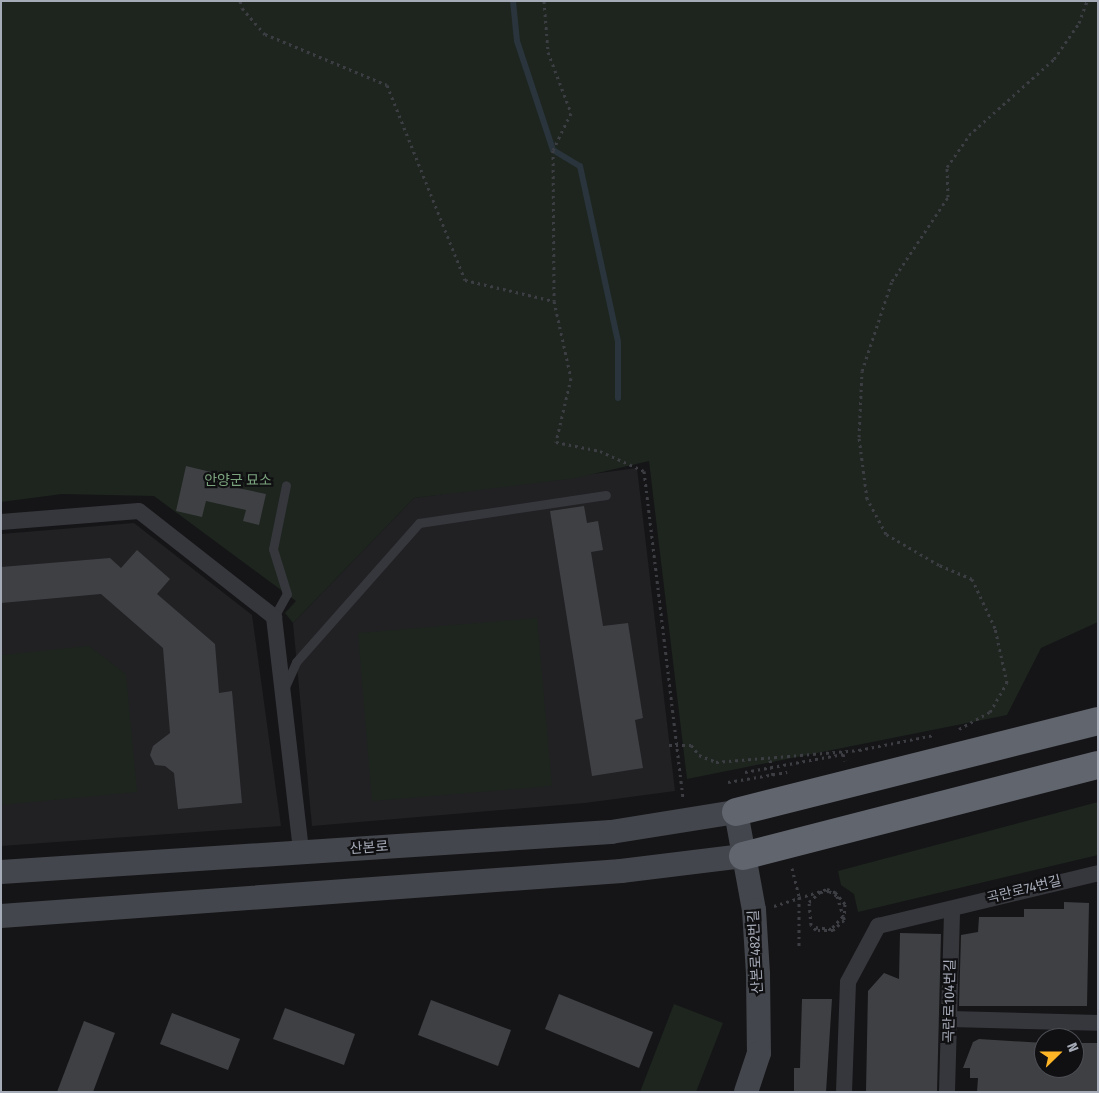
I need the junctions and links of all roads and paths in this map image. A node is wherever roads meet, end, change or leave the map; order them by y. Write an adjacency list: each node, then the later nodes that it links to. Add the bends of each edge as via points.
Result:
1 (240, 1): 4 (path, via 242,8 265,34 387,85 465,280)
2 (544, 1): 4 (path, via 548,52 570,113 553,150)
3 (1087, 1): 11 (path, via 1079,23 1054,60 968,136 947,167 948,197 892,281 862,370 858,418 867,499 886,534 939,566 972,579 995,628 1007,683 990,712)
4 (554, 300): 13 (path, via 572,378 556,442 600,451 644,471)
5 (286, 485): 8 (lane, via 273,549 287,594)
6 (606, 495): 9 (lane, via 419,523 296,662)
7 (1, 522): 8 (street, via 139,511)
8 (274, 617): 9 (street)
9 (283, 692): 22 (street)
10 (1098, 721): 20 (highway)
11 (953, 730)
12 (937, 734): 13 (path, via 859,750 716,762 699,755 691,746)
13 (677, 744): 14 (path); 21 (path)
14 (670, 745)
15 (836, 763): 18 (path, via 845,761 843,754)
16 (1098, 765): 23 (highway)
17 (791, 771): 19 (path)
18 (745, 772)
19 (728, 782)
20 (736, 812): 21 (street, 산본로); 23 (street, 산본로482번길)
21 (686, 818): 22 (street, 산본로, via 611,832)
22 (301, 852): 24 (street, 산본로)
23 (743, 856): 27 (street, via 611,871); 32 (street, 산본로482번길, via 754,910 758,974 758,1053)
24 (1, 872)
25 (1098, 873): 26 (street, 곡란로74번길)
26 (952, 910): 30 (street, 곡란로104번길); 33 (street, 곡란로74번길, via 878,926 848,982)
27 (1, 916)
28 (815, 927): 29 (path, via 835,927 840,923 844,908 838,896 829,891 813,896 808,916 811,925 824,931 838,928 844,920 846,912 842,898 827,889 798,897)
29 (799, 946)
30 (950, 1019): 31 (street); 34 (street, 곡란로104번길)
31 (1098, 1023)
32 (746, 1092)
33 (844, 1092)
34 (947, 1092)

